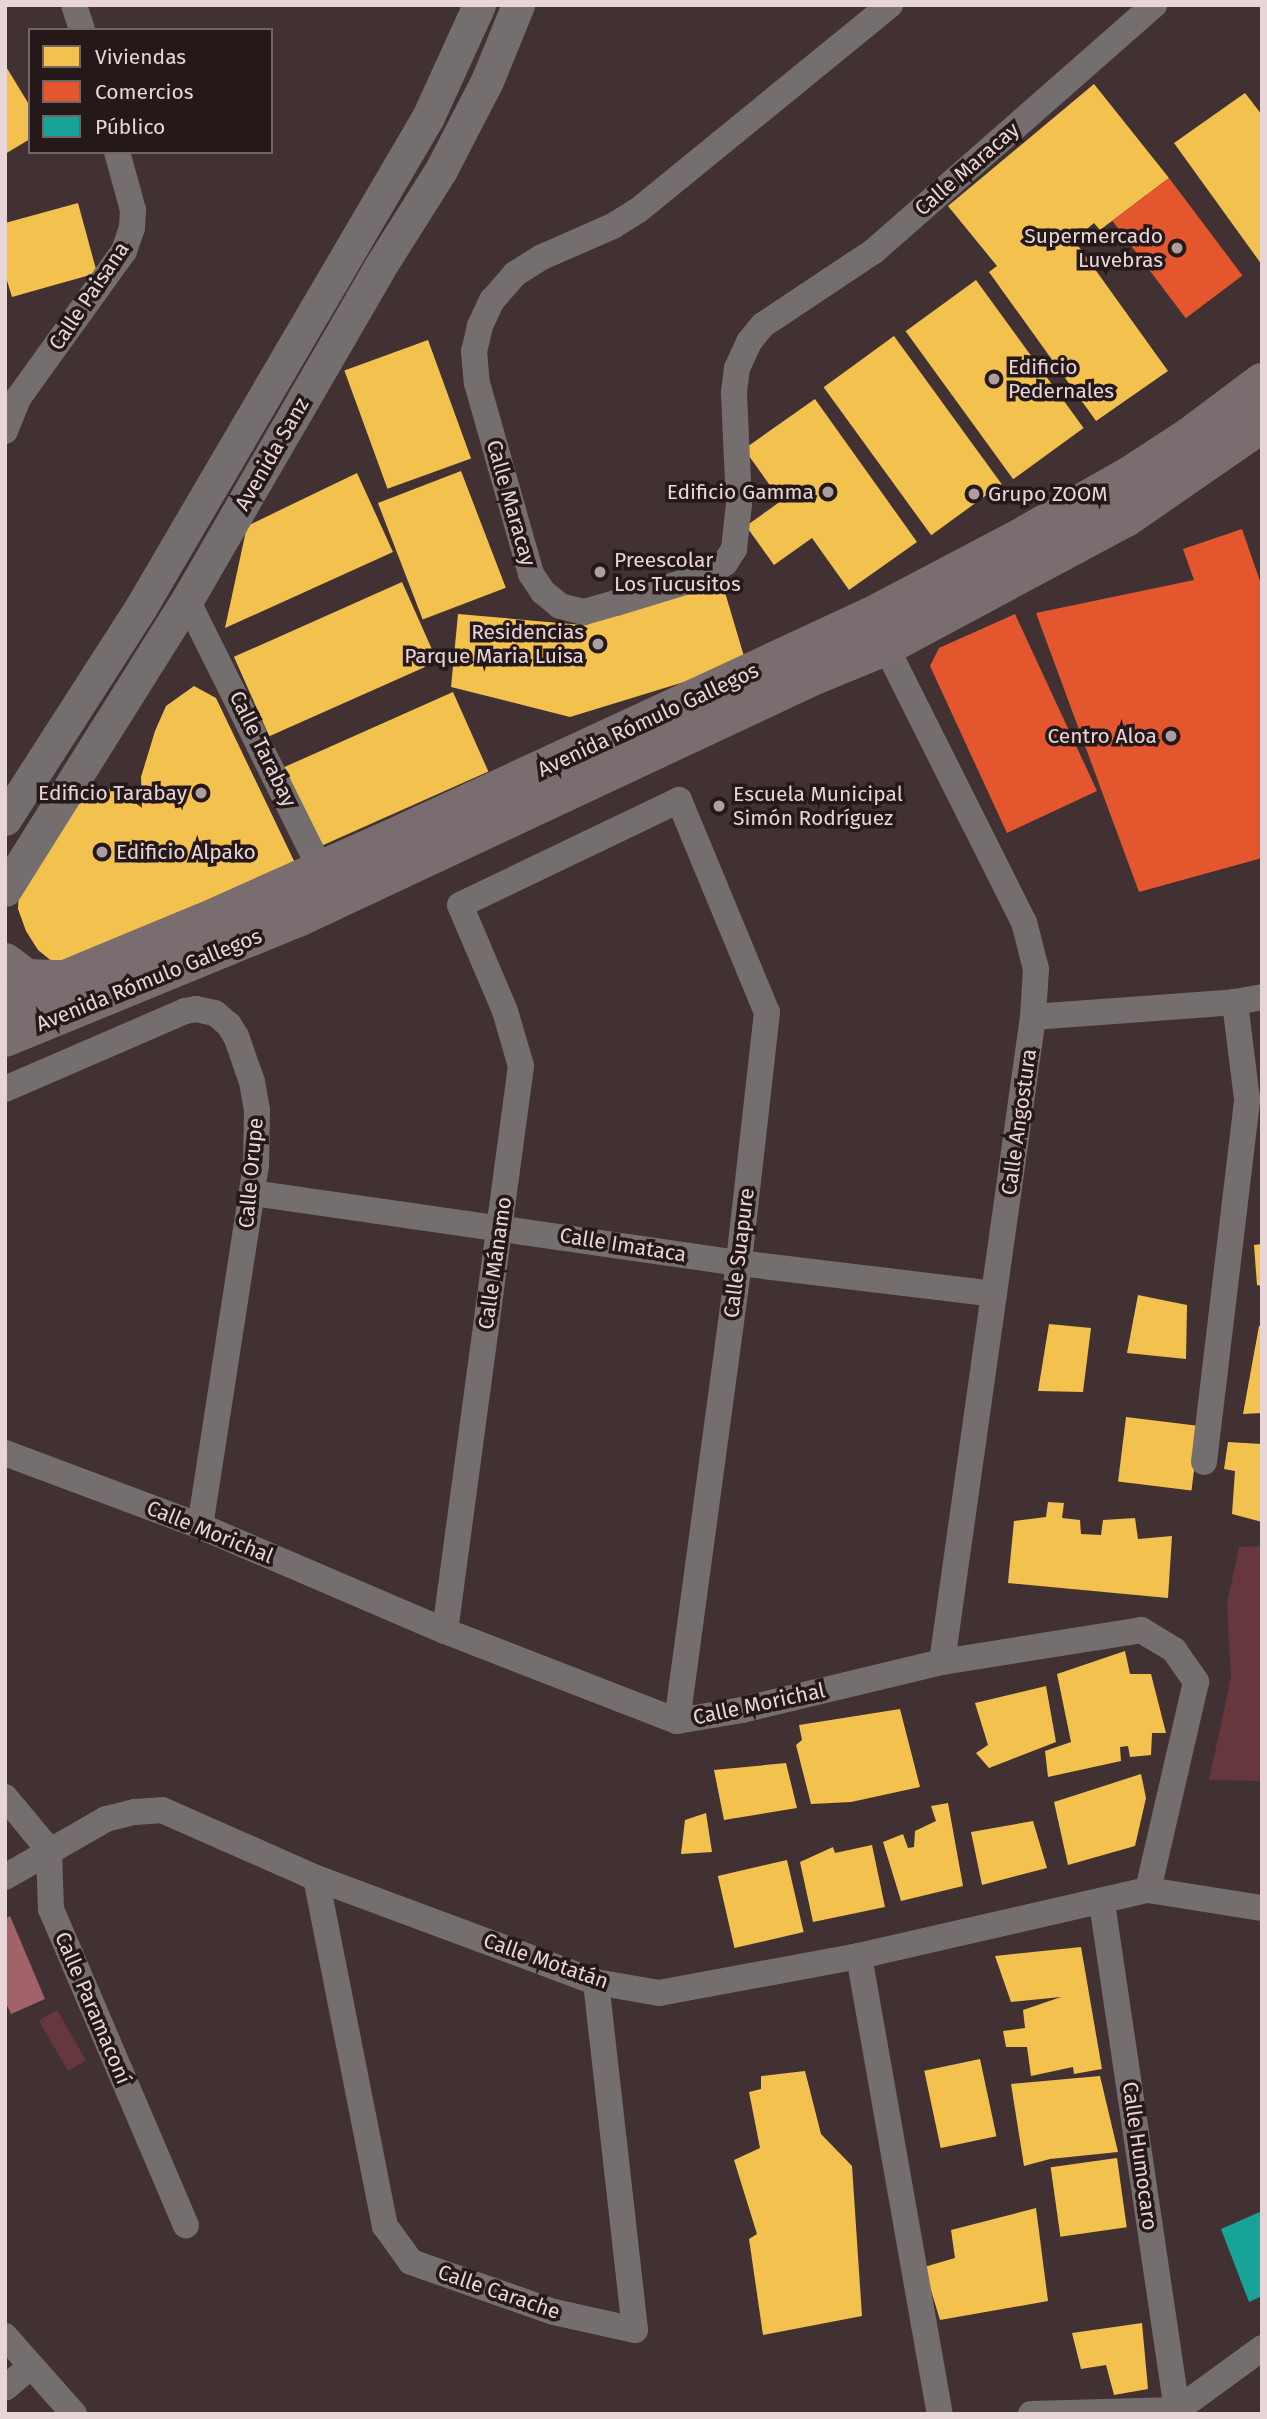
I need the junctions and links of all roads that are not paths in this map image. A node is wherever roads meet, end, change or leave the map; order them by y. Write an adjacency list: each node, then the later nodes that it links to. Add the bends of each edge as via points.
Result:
1 (74, 5): 6 (street)
2 (479, 5): 14 (street, Avenida Sanz, via 429,117 141,607)
3 (518, 5): 12 (street, Avenida Sanz, via 487,81 441,170)
4 (890, 5): 5 (street, Calle Maracay, via 637,211 542,257 515,274 492,300 474,351 477,383 531,574 543,593 560,606 584,612 701,577 725,563 734,549 739,504 734,392 737,368 749,342 763,325 874,251)
5 (1154, 5)
6 (81, 28)
7 (118, 154): 9 (street, Calle Paisana, via 133,210 124,251)
8 (1262, 382): 13 (main road, Avenida Rómulo Gallegos, via 1132,474 1000,538)
9 (12, 391): 11 (street, Calle Paisana)
10 (1262, 424): 13 (main road, Avenida Rómulo Gallegos, via 1126,518)
11 (5, 430)
12 (187, 600): 15 (street, Calle Tarabay); 16 (street, Avenida Sanz)
13 (878, 631): 15 (main road, Avenida Rómulo Gallegos); 23 (street, Calle Angostura, via 1024,922 1036,969)
14 (5, 819)
15 (329, 885): 19 (main road, Avenida Rómulo Gallegos, via 201,923); 24 (main road, Avenida Rómulo Gallegos, via 182,968)
16 (5, 890)
17 (460, 905): 27 (street, Calle Mánamo, via 505,1010 521,1066); 28 (street, Calle Suapure, via 679,800 767,1012)
18 (5, 962): 19 (main road, via 26,978)
19 (62, 979): 22 (main road, Avenida Rómulo Gallegos)
20 (1262, 997): 21 (street)
21 (1235, 1002): 23 (street); 31 (street, via 1247,1099)
22 (5, 1004)
23 (1034, 1017): 29 (street, Calle Angostura)
24 (5, 1038)
25 (5, 1089): 26 (street, Calle Orupe, via 185,1010 215,1013 236,1036 252,1082 257,1137)
26 (253, 1193): 27 (street, Calle Imataca); 32 (street, Calle Orupe)
27 (500, 1226): 28 (street, Calle Imataca); 33 (street, Calle Mánamo)
28 (739, 1263): 29 (street, Calle Imataca); 35 (street, Calle Suapure)
29 (994, 1294): 34 (street, Calle Angostura)
30 (5, 1453): 32 (street, Calle Morichal)
31 (1204, 1462)
32 (201, 1526): 33 (street, Calle Morichal)
33 (445, 1631): 35 (street, Calle Morichal)
34 (942, 1662): 35 (street, Calle Morichal); 40 (street, Calle Morichal, via 1141,1630 1174,1650 1196,1682)
35 (677, 1721)
36 (5, 1797): 37 (street)
37 (49, 1850): 38 (street, Calle Motatán); 39 (street, Calle Motatán, via 106,1819 162,1810); 45 (street, Calle Paramaconí, via 51,1909)
38 (5, 1877)
39 (316, 1878): 44 (street, Calle Motatán); 44 (street, Calle Carache, via 385,2226 411,2262 554,2312 635,2330)
40 (1148, 1890): 41 (street, Calle Motatán); 42 (street)
41 (1102, 1903): 43 (street, Calle Motatán); 50 (street, Calle Humocaro)
42 (1262, 1908)
43 (859, 1956): 44 (street, Calle Motatán, via 660,1993); 52 (street)
44 (596, 1982)
45 (186, 2225)
46 (5, 2336): 48 (street)
47 (1262, 2348): 50 (street)
48 (31, 2366): 49 (street); 51 (street)
49 (5, 2388)
50 (1177, 2410): 53 (street)
51 (74, 2414)
52 (940, 2414)
53 (1031, 2414)

